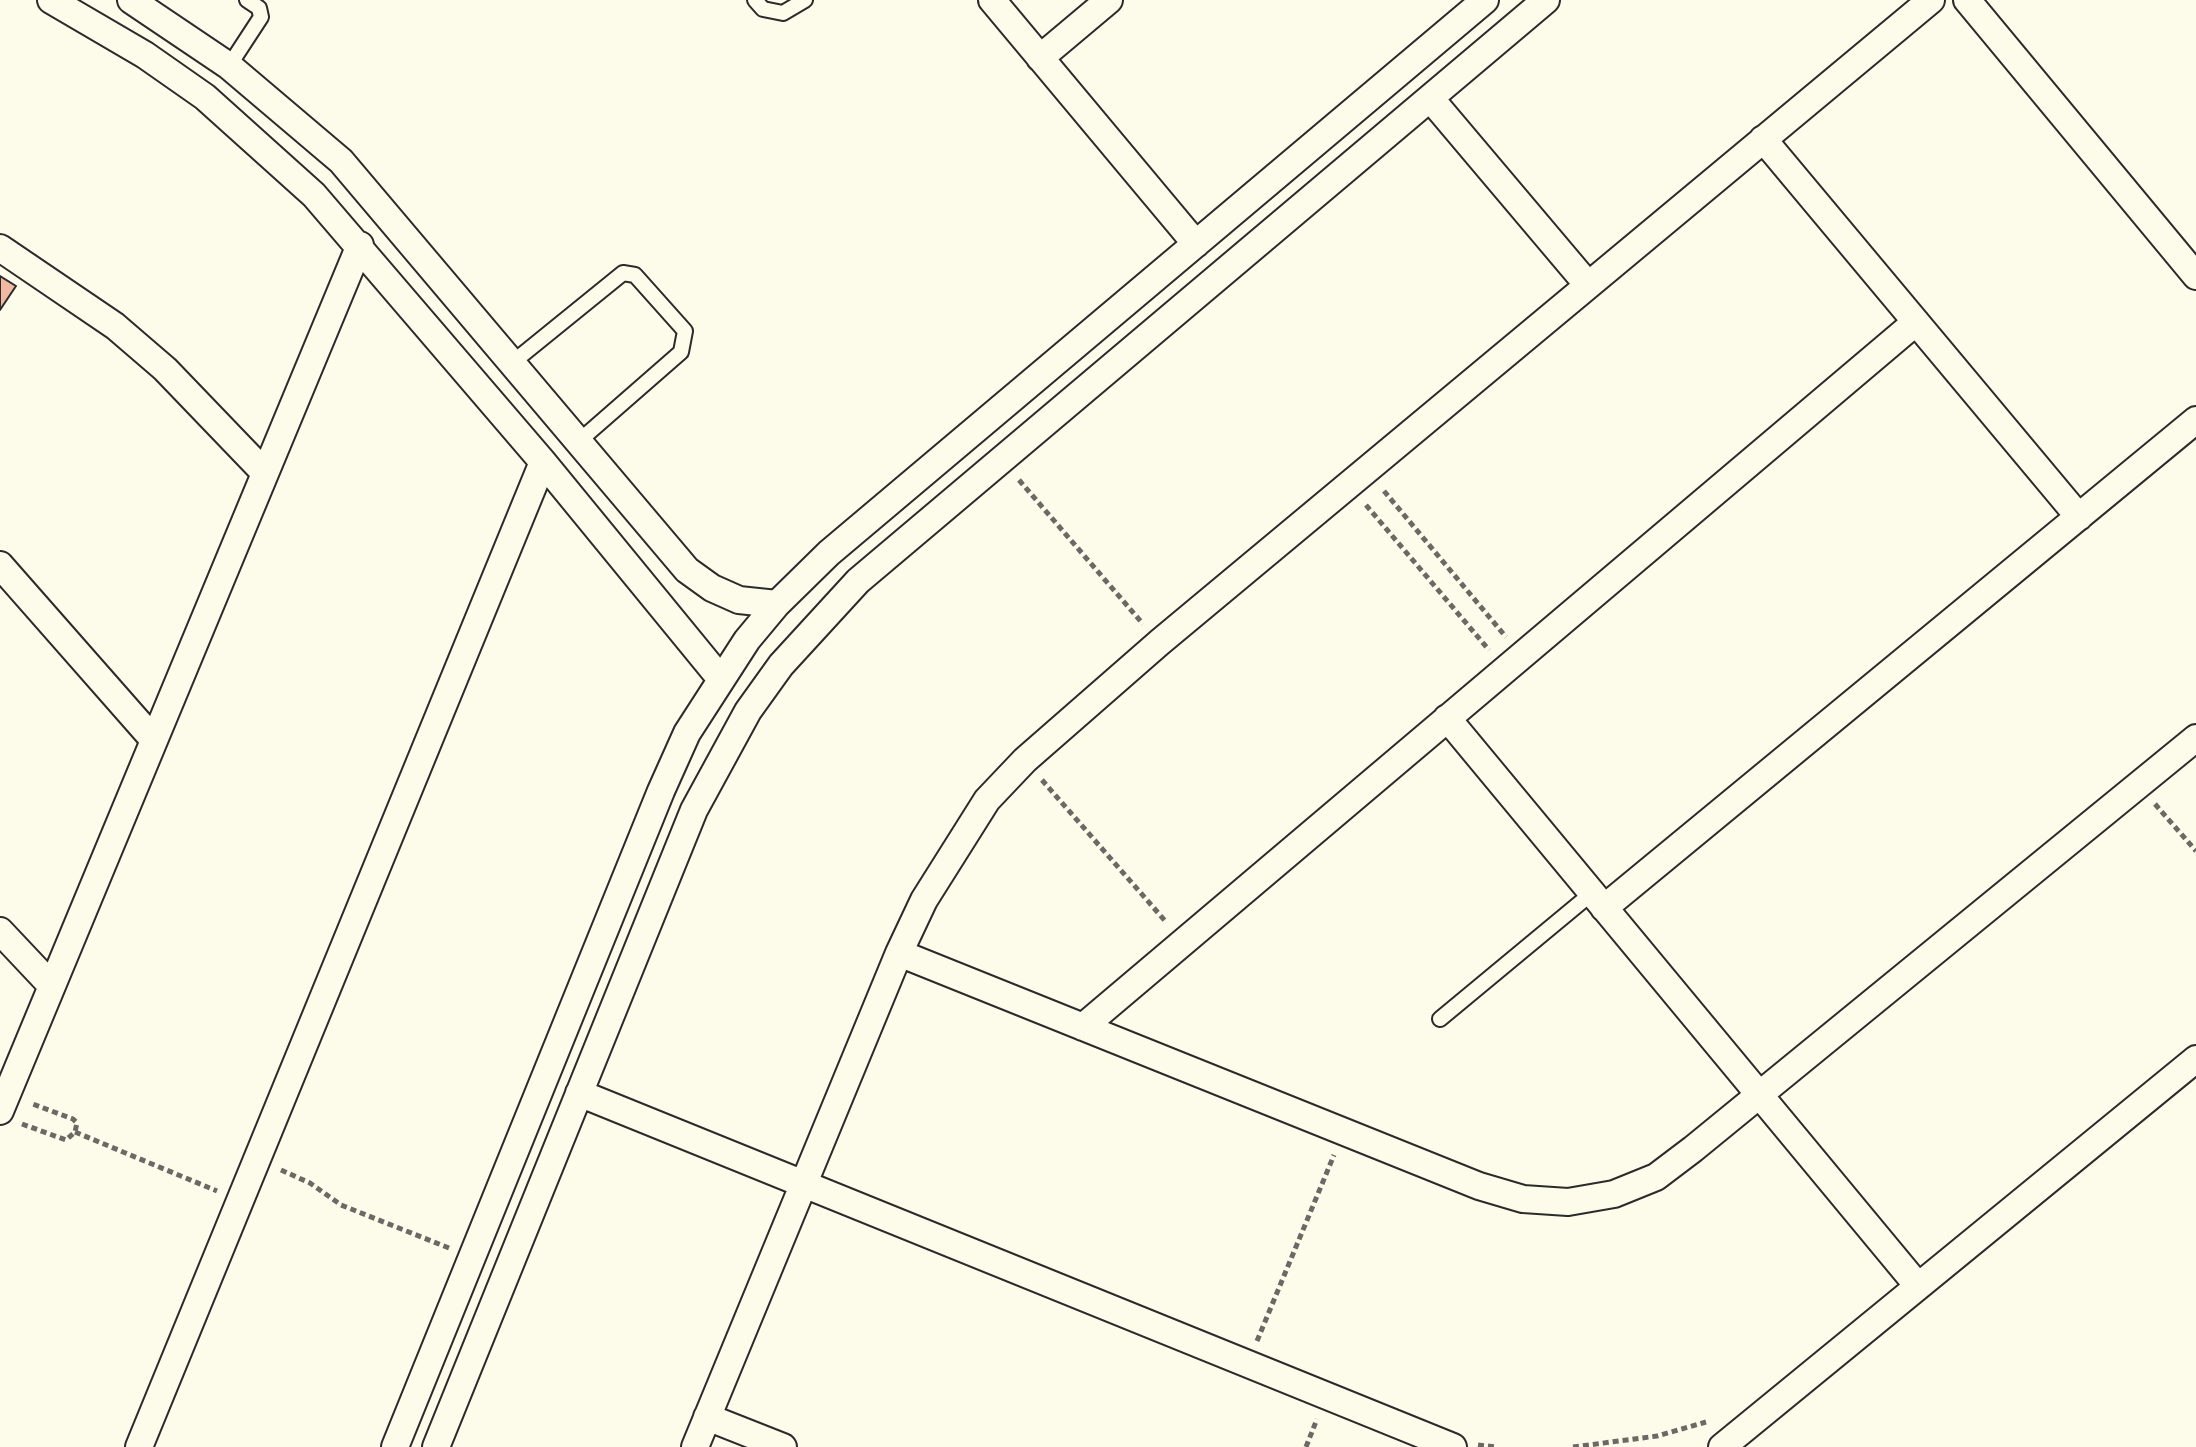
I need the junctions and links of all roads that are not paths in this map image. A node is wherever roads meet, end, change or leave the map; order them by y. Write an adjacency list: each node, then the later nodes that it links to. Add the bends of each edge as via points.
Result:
1 (51, 0): 19 (street, via 205,97 261,144)
2 (131, 0): 13 (street)
3 (247, 0): 13 (lane, via 259,8 261,17)
4 (755, 0): 5 (lane, via 763,9 783,13)
5 (805, 0)
6 (992, 0): 12 (street)
7 (1109, 0): 12 (street)
8 (1485, 0): 16 (street)
9 (1546, 0): 14 (street)
10 (1931, 0): 15 (street)
11 (1967, 0): 21 (street)
12 (1040, 58): 18 (street)
13 (229, 66): 24 (street, via 341,161)
14 (1430, 98): 17 (street); 22 (street)
15 (1763, 139): 22 (street); 23 (street)
16 (1301, 155): 17 (street); 18 (street)
17 (1326, 185): 43 (street, via 858,581 809,632 748,711 694,810)
18 (1196, 244): 31 (street, via 829,553)
19 (360, 245): 27 (street); 28 (street)
20 (0, 248): 28 (street, via 115,326 165,369)
21 (2196, 276)
22 (1588, 285): 38 (street, via 1025,760 987,800 954,849)
23 (1916, 322): 29 (street); 33 (street)
24 (512, 363): 26 (street); 26 (lane, via 623,273 635,275 685,331 681,352)
25 (2196, 420): 29 (street)
26 (578, 442): 31 (street, via 687,570 739,600)
27 (543, 462): 32 (street); 51 (street)
28 (264, 472): 35 (street)
29 (2079, 517): 36 (street)
30 (0, 565): 35 (street)
31 (777, 604): 32 (street)
32 (720, 678): 48 (street, via 661,791)
33 (1447, 718): 36 (street); 41 (street)
34 (2196, 738): 44 (street)
35 (153, 739): 39 (street)
36 (1598, 900): 40 (lane); 44 (street)
37 (0, 931): 39 (street)
38 (899, 953): 41 (street); 46 (street)
39 (50, 984): 45 (street)
40 (1440, 1019)
41 (1083, 1027): 44 (street, via 1523,1199 1568,1202 1614,1194 1656,1177)
42 (2196, 1059): 47 (street)
43 (579, 1093): 46 (street); 49 (street)
44 (1760, 1096): 47 (street)
45 (7, 1108)
46 (804, 1184): 50 (street); 56 (street)
47 (1918, 1286): 57 (street)
48 (440, 1336): 49 (street); 52 (street)
49 (476, 1348): 53 (street)
50 (707, 1417): 54 (street); 55 (street)
51 (139, 1447)
52 (395, 1447)
53 (436, 1447)
54 (695, 1447)
55 (783, 1447)
56 (1453, 1447)
57 (1722, 1447)

